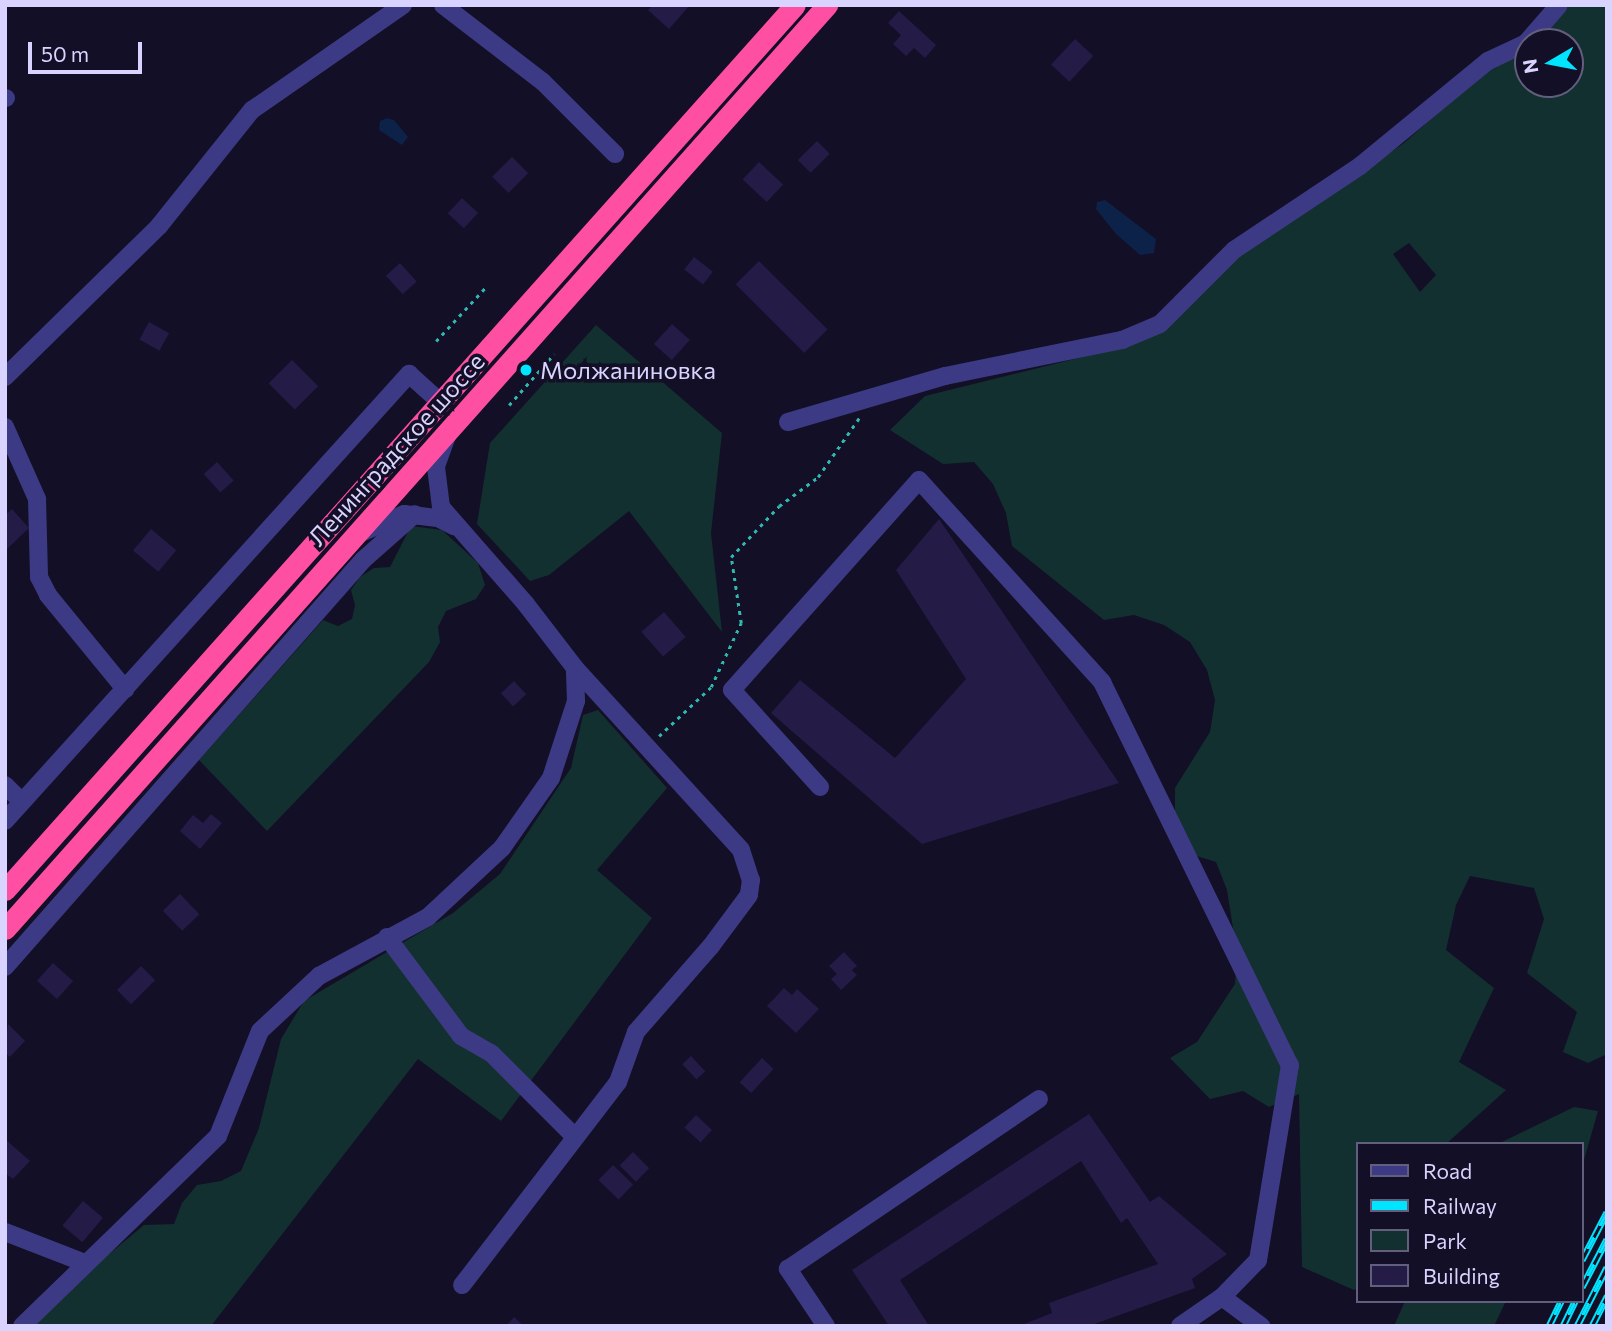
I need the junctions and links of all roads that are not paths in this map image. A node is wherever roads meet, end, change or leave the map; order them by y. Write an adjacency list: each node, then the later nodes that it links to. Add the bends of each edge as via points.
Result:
1 (403, 5): 7 (street, via 253,110 159,226)
2 (443, 5): 6 (street, via 543,82)
3 (795, 5): 8 (highway, Ленинградское шоссе)
4 (827, 5): 11 (highway, Ленинградское шоссе)
5 (1559, 5): 9 (street, via 1526,43 1488,61 1360,166 1234,250 1160,324 1122,340 945,376)
6 (615, 154)
7 (5, 377)
8 (439, 401): 16 (street, via 410,374); 21 (highway, Ленинградское шоссе)
9 (788, 422)
10 (5, 427): 16 (street, via 37,499 39,577 48,595)
11 (451, 427): 13 (street, via 436,477 441,508); 14 (highway, Ленинградское шоссе)
12 (415, 514): 13 (street); 14 (street, via 381,521); 24 (street, via 363,560)
13 (454, 526): 15 (street, via 525,603)
14 (347, 544): 22 (highway, Ленинградское шоссе)
15 (575, 668): 23 (street, via 576,701 551,778 502,848 428,917); 26 (street, via 649,745 749,865 749,895 636,1032 618,1082)
16 (125, 689): 19 (street)
17 (5, 785): 19 (street)
18 (820, 787): 30 (street, via 732,690 919,480 1102,682 1290,1065 1258,1260)
19 (22, 802): 20 (street)
20 (5, 821)
21 (5, 890)
22 (5, 929)
23 (387, 937): 26 (street, via 461,1036 491,1053); 28 (street, via 318,976 260,1031 218,1136)
24 (5, 967)
25 (1039, 1098): 32 (street, via 788,1269)
26 (575, 1137): 29 (street)
27 (5, 1232): 28 (street)
28 (85, 1263): 31 (street)
29 (462, 1285)
30 (1222, 1297): 33 (street); 34 (street)
31 (22, 1326)
32 (826, 1326)
33 (1180, 1326)
34 (1261, 1326)

